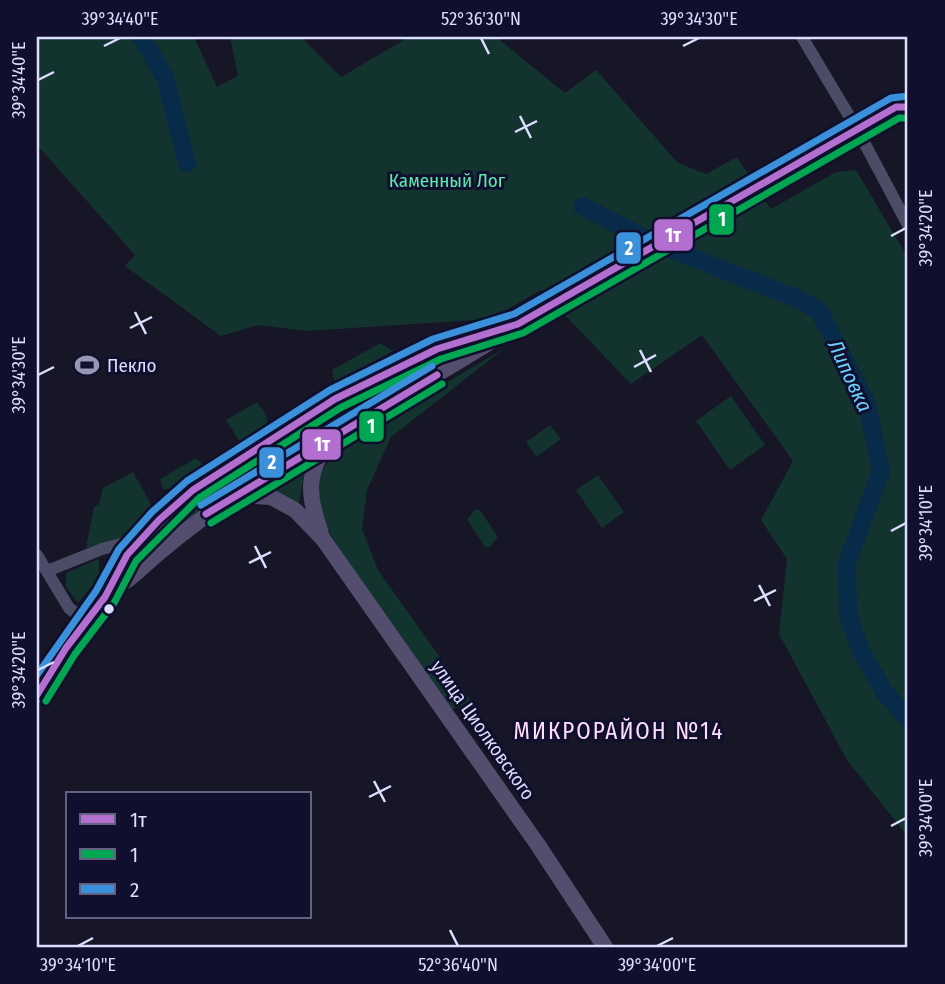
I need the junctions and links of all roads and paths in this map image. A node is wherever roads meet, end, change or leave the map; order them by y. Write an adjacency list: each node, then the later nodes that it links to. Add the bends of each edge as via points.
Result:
1 (802, 37): 3 (street)
2 (908, 100): 3 (main road)
3 (857, 129): 4 (street); 5 (main road)
4 (908, 225)
5 (522, 321): 6 (main road); 8 (main road)
6 (404, 363): 7 (main road); 8 (main road, via 404,383)
7 (363, 384): 8 (main road, via 378,388); 10 (main road)
8 (389, 402): 9 (main road)
9 (332, 437): 11 (main road); 13 (main road, via 317,459 309,490)
10 (221, 471): 11 (main road, via 221,489); 12 (main road, via 177,503)
11 (233, 496): 13 (main road, via 271,497 295,510); 18 (main road)
12 (143, 538): 15 (street); 18 (main road, via 127,555)
13 (323, 539): 21 (main road, улица Циолковского)
14 (37, 555): 16 (street)
15 (64, 564): 16 (street); 17 (street, via 56,574)
16 (47, 571): 17 (street)
17 (59, 590): 19 (street, via 69,608)
18 (106, 597): 19 (main road)
19 (85, 621): 20 (main road)
20 (37, 695)
21 (605, 947)

